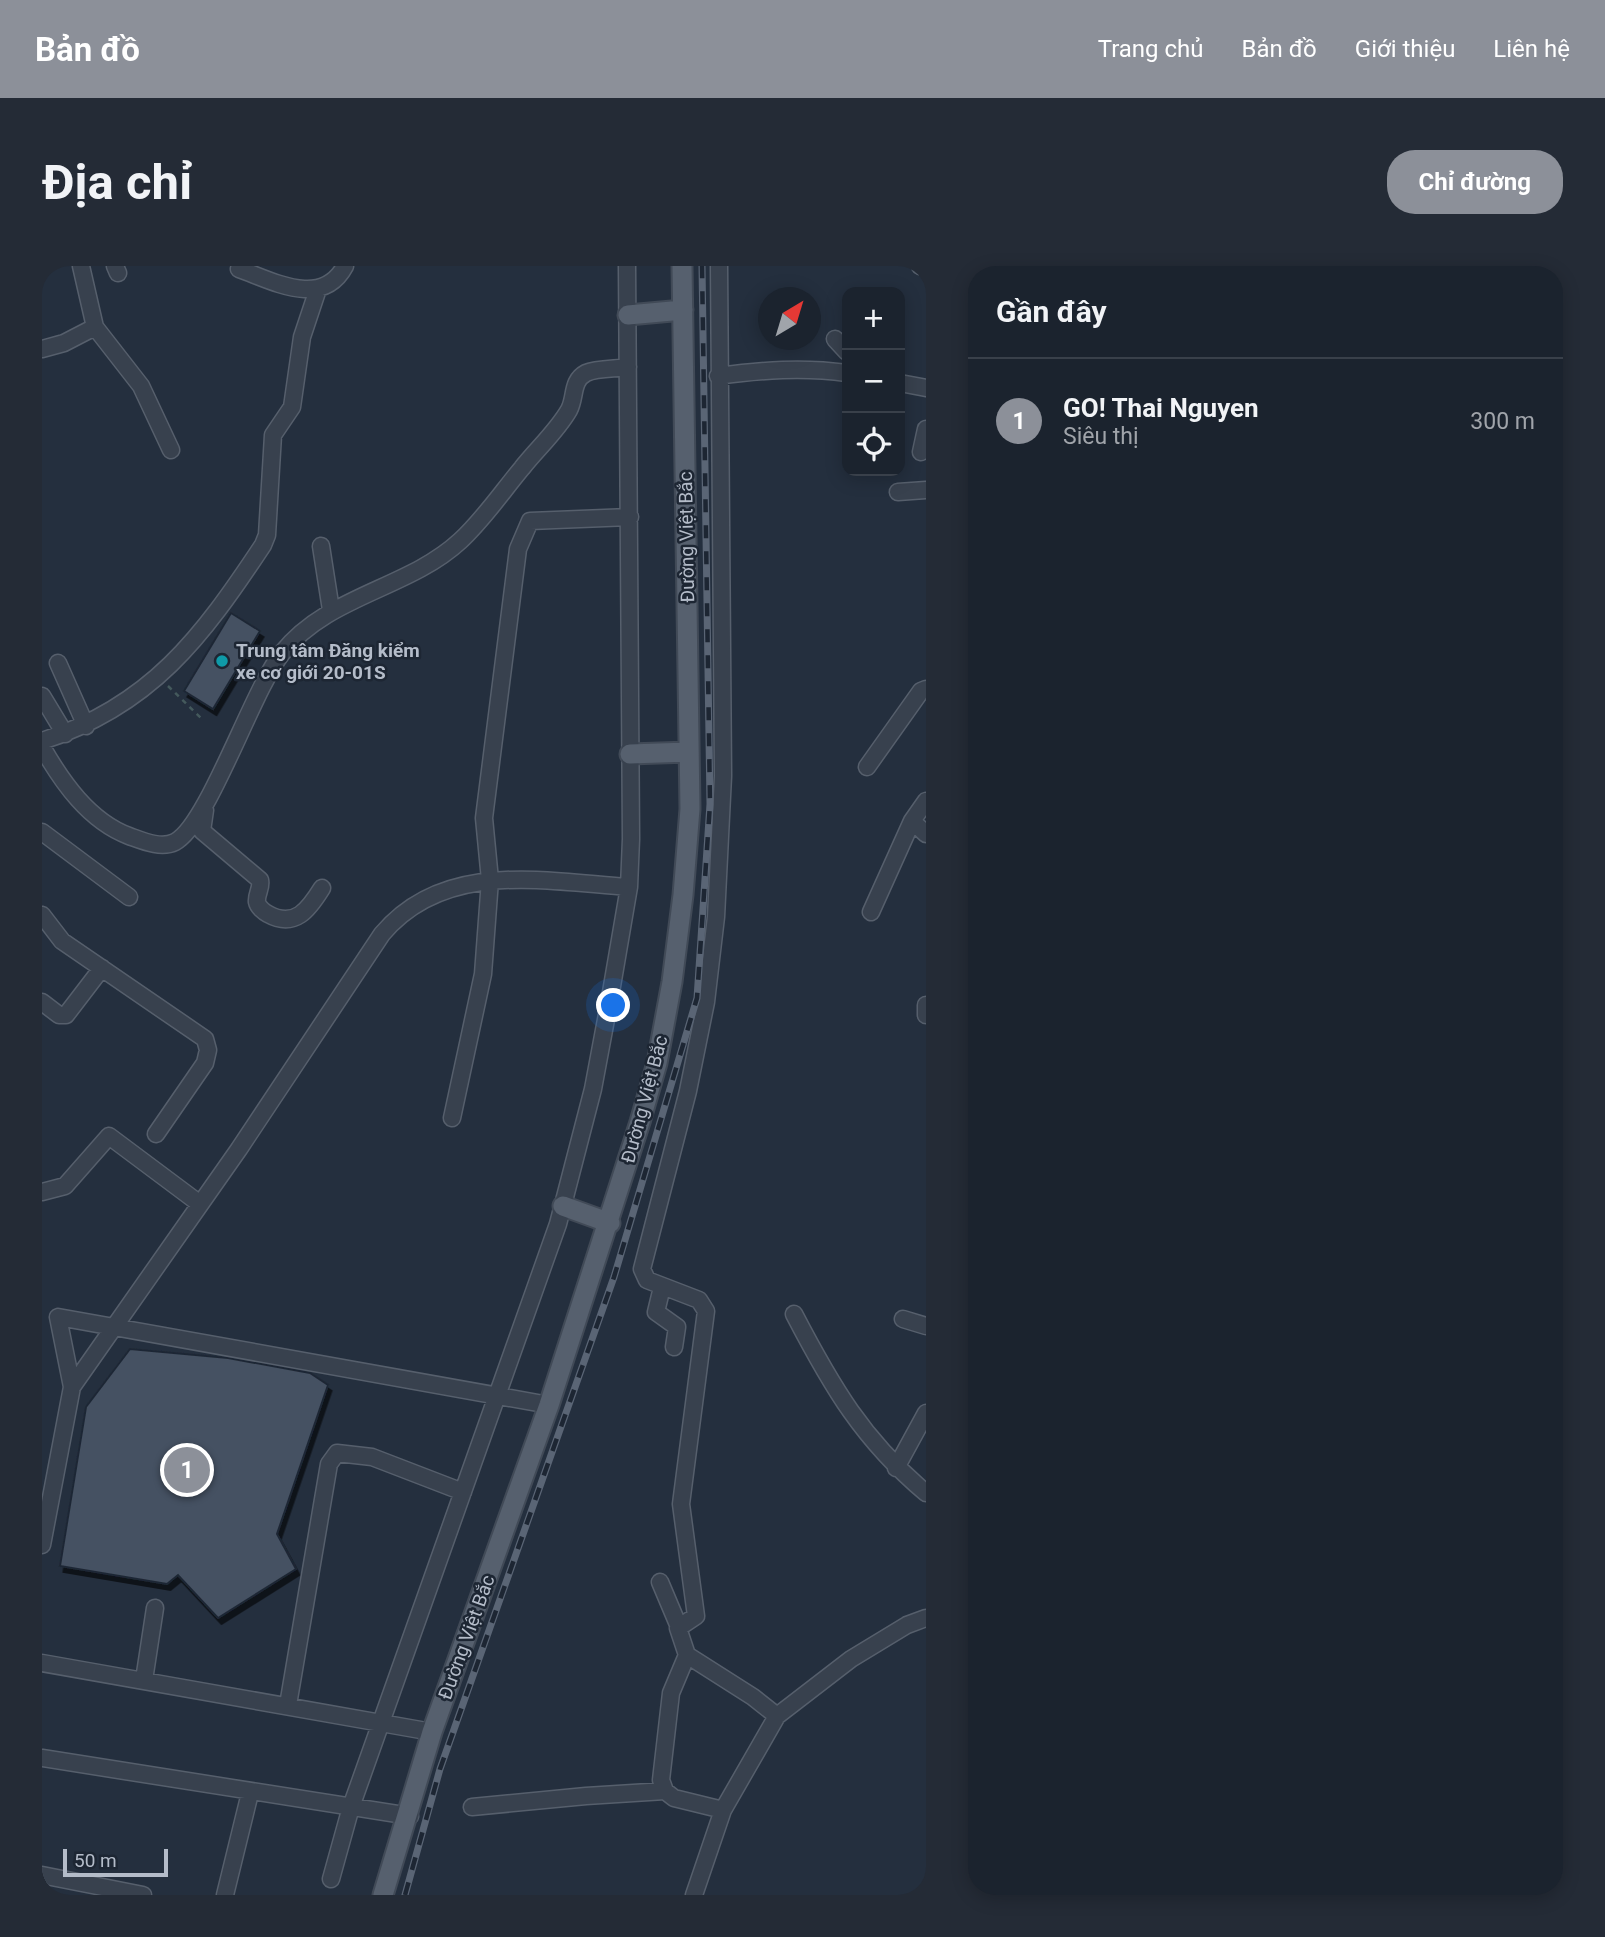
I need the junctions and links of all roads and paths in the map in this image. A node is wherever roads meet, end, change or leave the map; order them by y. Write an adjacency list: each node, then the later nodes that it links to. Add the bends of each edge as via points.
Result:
1 (81, 266): 12 (street)
2 (345, 266): 9 (street)
3 (627, 266): 11 (street)
4 (682, 266): 10 (main road, Đường Việt Bắc)
5 (719, 266): 18 (street)
6 (920, 266): 7 (street)
7 (926, 268)
8 (239, 269): 9 (street, via 294,289)
9 (318, 289): 30 (street, via 302,337 292,407 273,435 270,507 263,545 213,616)
10 (682, 310): 11 (main road); 38 (main road, Đường Việt Bắc)
11 (628, 315): 16 (street)
12 (95, 327): 14 (street); 22 (street, via 141,386)
13 (835, 340): 15 (street)
14 (42, 349)
15 (845, 350)
16 (628, 367): 26 (street); 28 (street, via 587,373 576,382 567,414 460,541 432,560)
17 (842, 372): 18 (street, via 812,368)
18 (718, 376): 62 (street, via 720,847 706,1002 666,1185 642,1269 647,1280)
19 (905, 384): 20 (street)
20 (926, 388)
21 (926, 429): 23 (street)
22 (171, 450)
23 (921, 452)
24 (926, 490): 25 (street)
25 (898, 492)
26 (630, 517): 39 (street); 46 (street, via 530,521 518,549 484,818)
27 (321, 546): 28 (street)
28 (331, 610): 41 (street, via 281,654)
29 (58, 663): 34 (street)
30 (158, 676): 33 (path); 34 (street, via 132,699)
31 (926, 689): 40 (street)
32 (42, 696): 35 (street)
33 (202, 719)
34 (86, 726): 35 (street)
35 (65, 734): 36 (street)
36 (42, 741)
37 (42, 747): 41 (street, via 60,778 86,807 123,834 145,842 162,845 176,841)
38 (689, 752): 39 (main road); 61 (main road, Đường Việt Bắc, via 690,809 671,982 657,1063)
39 (631, 754): 47 (street)
40 (867, 766)
41 (207, 801): 48 (street, via 202,831 260,880 260,909 287,920 307,912)
42 (926, 801): 43 (street)
43 (912, 821): 45 (street); 50 (street)
44 (42, 832): 49 (street)
45 (926, 834)
46 (490, 880): 47 (street); 56 (street, via 482,974); 59 (street, via 415,902 400,913)
47 (629, 887): 60 (street, via 593,1089)
48 (321, 888)
49 (129, 897)
50 (872, 912)
51 (42, 915): 52 (street, via 62,941)
52 (102, 968): 53 (street, via 66,1015); 57 (street, via 205,1039 205,1063)
53 (42, 1002)
54 (926, 1004): 55 (street)
55 (926, 1015)
56 (452, 1118)
57 (156, 1133)
58 (42, 1192): 59 (street, via 65,1186 109,1136)
59 (200, 1204): 65 (street)
60 (563, 1206): 61 (main road); 69 (street)
61 (610, 1223): 70 (main road, Đường Việt Bắc)
62 (662, 1287): 67 (street, via 656,1312 677,1327); 79 (street, via 699,1300 706,1311 681,1504 696,1616)
63 (794, 1314): 72 (street, via 857,1424)
64 (903, 1319): 66 (street)
65 (113, 1325): 68 (street); 68 (street, via 58,1317); 69 (street)
66 (926, 1326)
67 (674, 1347)
68 (72, 1387): 75 (street)
69 (498, 1395): 70 (street); 73 (street)
70 (549, 1405): 86 (main road, Đường Việt Bắc)
71 (926, 1413): 72 (street)
72 (896, 1468): 74 (street)
73 (463, 1492): 83 (street, via 372,1457 337,1453 329,1464); 85 (street)
74 (926, 1493)
75 (42, 1545)
76 (660, 1581): 79 (street)
77 (155, 1608): 82 (street)
78 (926, 1618): 84 (street, via 851,1659)
79 (679, 1627): 80 (street)
80 (687, 1655): 84 (street); 88 (street, via 671,1693 661,1780)
81 (42, 1663): 82 (street)
82 (144, 1680): 83 (street)
83 (288, 1705): 85 (street)
84 (777, 1716): 92 (street)
85 (382, 1723): 86 (street); 90 (street)
86 (432, 1732): 93 (main road, Đường Việt Bắc)
87 (42, 1758): 89 (street)
88 (665, 1791): 91 (street); 92 (street, via 674,1798)
89 (250, 1793): 90 (street); 97 (street)
90 (351, 1807): 93 (street); 95 (street)
91 (472, 1807)
92 (723, 1810): 99 (street)
93 (410, 1816): 98 (main road, Đường Việt Bắc)
94 (42, 1875): 96 (street)
95 (331, 1879)
96 (143, 1895)
97 (225, 1895)
98 (383, 1895)
99 (694, 1895)

